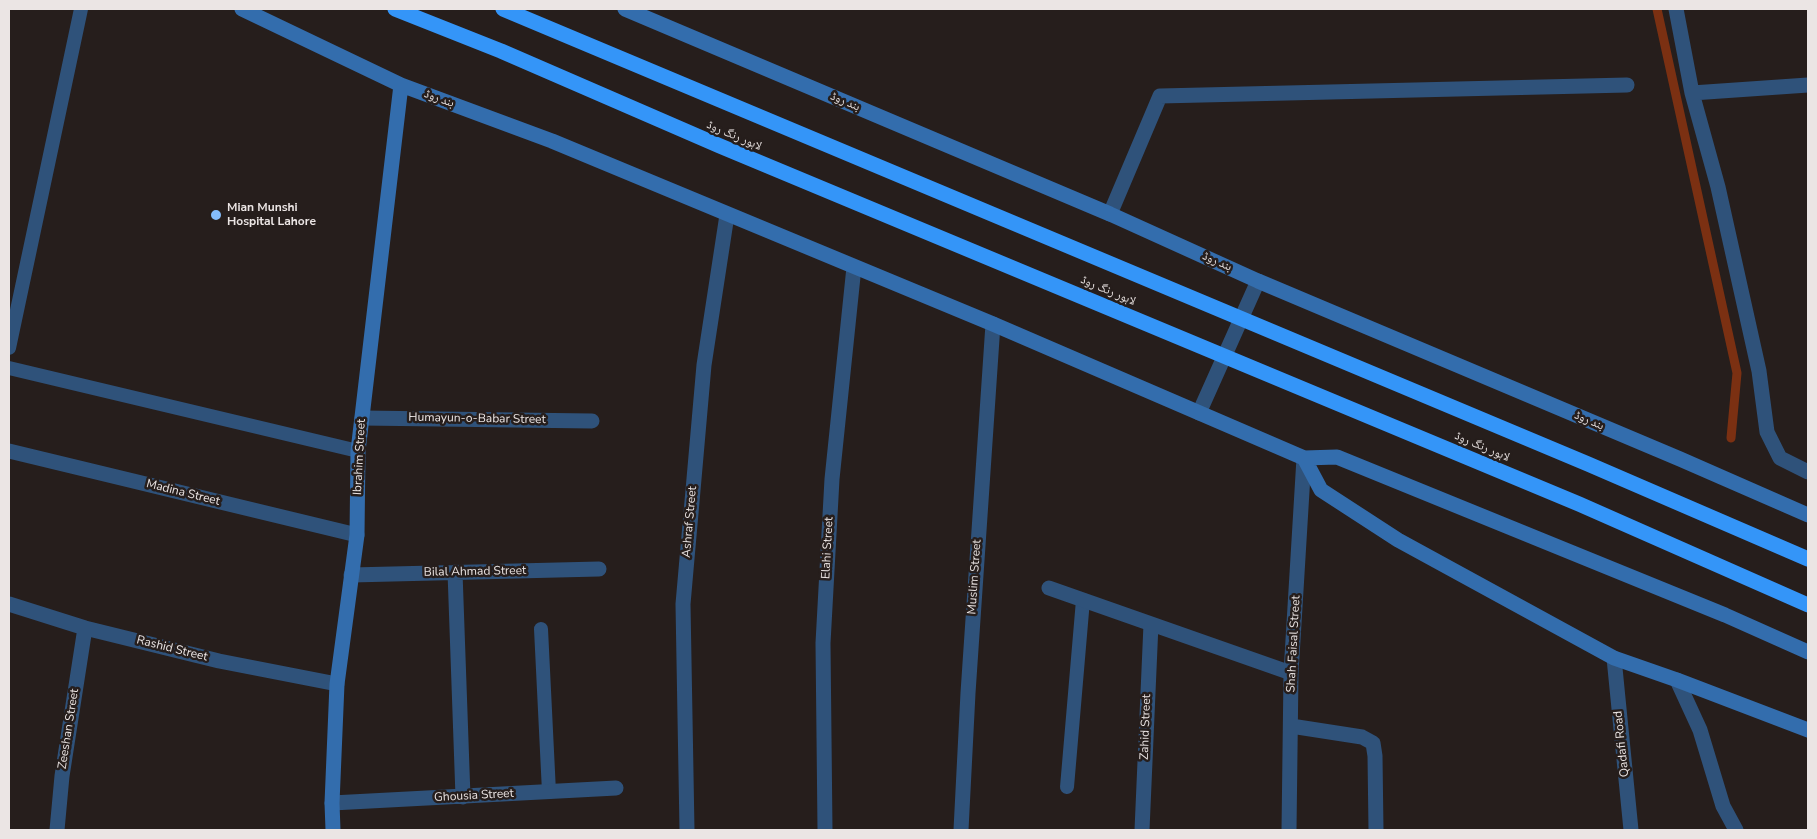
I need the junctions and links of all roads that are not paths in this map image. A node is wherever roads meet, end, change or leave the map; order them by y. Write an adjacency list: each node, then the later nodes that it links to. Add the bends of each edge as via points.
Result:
1 (81, 9): 16 (lane)
2 (242, 9): 7 (main road, بند روڈ)
3 (395, 9): 34 (highway, لاہور رنگ روڈ, bridge, via 1570,500)
4 (503, 9): 27 (highway, لاہور رنگ روڈ, bridge)
5 (625, 9): 11 (main road, بند روڈ)
6 (1676, 9): 10 (street)
7 (402, 85): 12 (main road, بند روڈ, via 552,141); 19 (main road, Ibrahim Street)
8 (1808, 85): 10 (street)
9 (1628, 86): 11 (street, via 1160,96)
10 (1692, 93): 24 (street, via 1718,187 1759,371 1767,432 1780,458)
11 (1110, 214): 14 (main road, بند روڈ)
12 (727, 215): 13 (main road, بند روڈ); 52 (street, Ashraf Street, via 704,365 683,604)
13 (854, 267): 15 (main road, بند روڈ); 53 (street, Elahi Street, via 832,478 823,643)
14 (1258, 281): 18 (street); 25 (main road, بند روڈ)
15 (993, 324): 18 (main road, بند روڈ); 54 (street, Muslim Street)
16 (9, 348)
17 (9, 368): 22 (lane)
18 (1199, 413): 23 (main road, بند روڈ)
19 (362, 418): 20 (street, Humayun-o-Babar Street); 22 (main road, Ibrahim Street)
20 (592, 421)
21 (9, 450): 26 (street, Madina Street)
22 (358, 451): 26 (main road, Ibrahim Street)
23 (1304, 458): 38 (main road, بند روڈ, via 1337,457); 39 (main road, via 1321,490 1398,540); 40 (street, Shah Faisal Street)
24 (1808, 472)
25 (1808, 515)
26 (356, 535): 30 (main road, Ibrahim Street)
27 (1808, 559)
28 (599, 569): 29 (street, Bilal Ahmad Street)
29 (455, 572): 30 (street, Bilal Ahmad Street); 48 (street)
30 (351, 575): 42 (main road, Ibrahim Street)
31 (1049, 588): 32 (street)
32 (1083, 600): 35 (street); 45 (lane)
33 (9, 604): 36 (street, Rashid Street)
34 (1808, 605)
35 (1151, 624): 40 (street); 55 (street, Zahid Street)
36 (85, 628): 42 (street, Rashid Street, via 219,661); 50 (street, Zeeshan Street)
37 (541, 629): 47 (lane)
38 (1808, 652)
39 (1614, 658): 41 (main road); 58 (street, Qadafi Road)
40 (1291, 673): 43 (street, Shah Faisal Street)
41 (1677, 680): 44 (main road); 59 (street, via 1700,730 1723,806)
42 (337, 684): 49 (main road, Ibrahim Street)
43 (1291, 726): 56 (street, Shah Faisal Street); 57 (street, via 1362,737 1372,743)
44 (1808, 730)
45 (1067, 787)
46 (616, 788): 47 (street, Ghousia Street)
47 (549, 792): 48 (street, Ghousia Street)
48 (463, 797): 49 (street, Ghousia Street)
49 (332, 803): 51 (main road, Ibrahim Street)
50 (56, 830)
51 (333, 830)
52 (687, 830)
53 (826, 830)
54 (961, 830)
55 (1142, 830)
56 (1289, 830)
57 (1376, 830)
58 (1631, 830)
59 (1736, 830)

